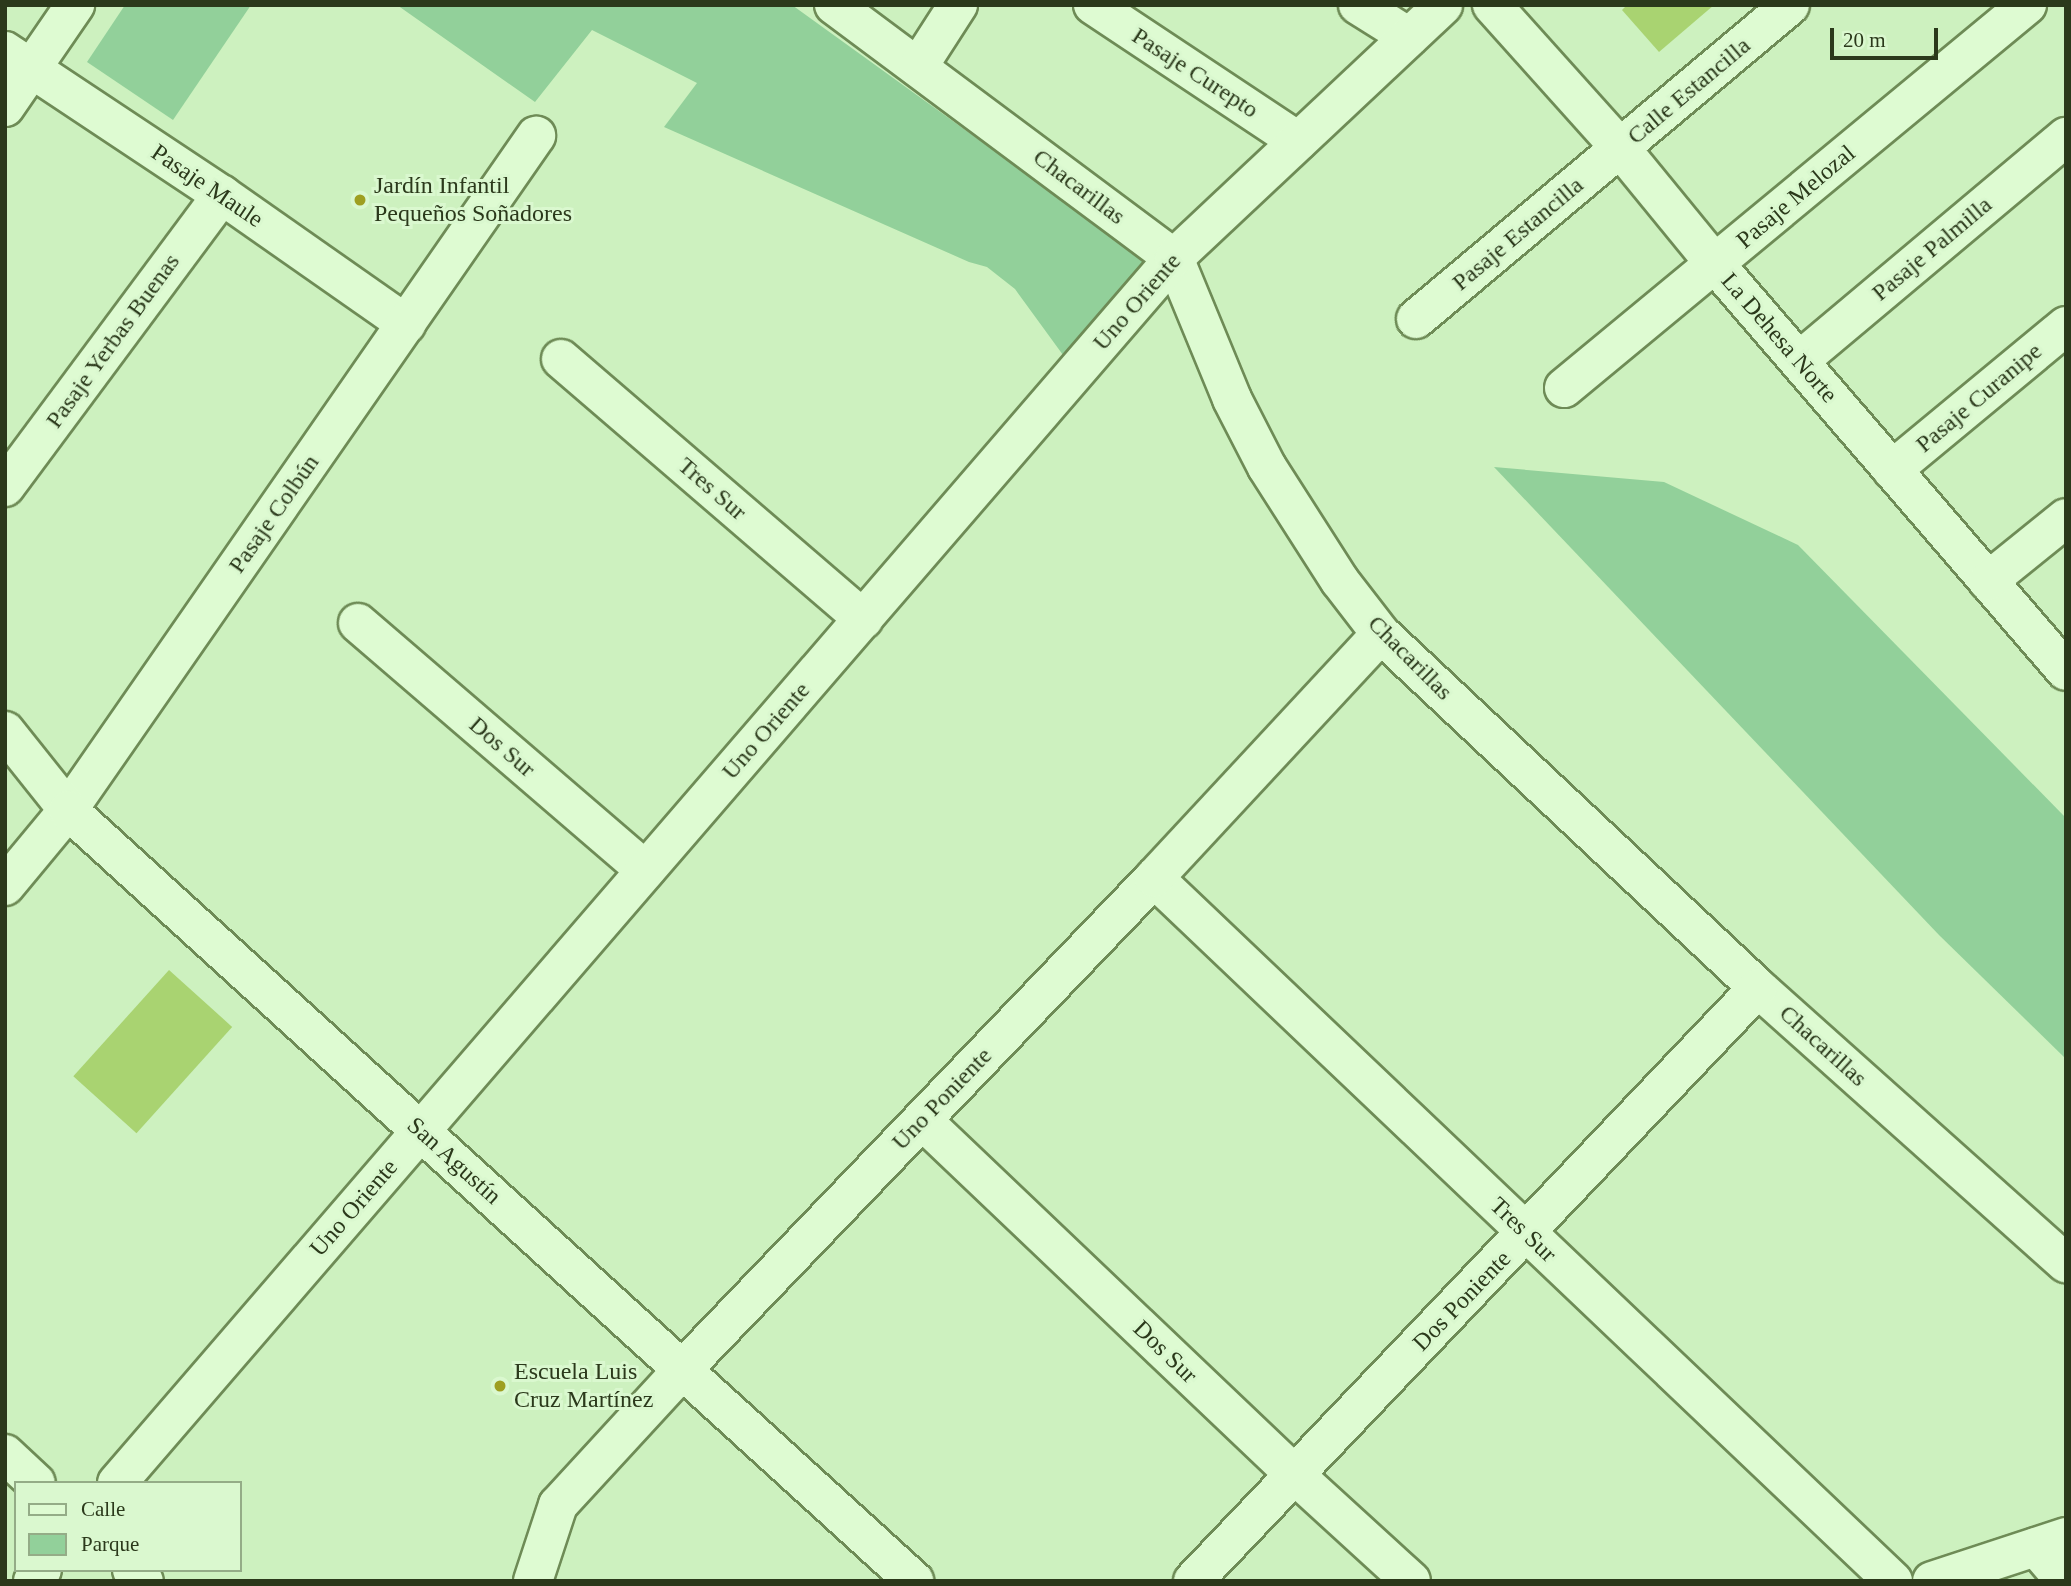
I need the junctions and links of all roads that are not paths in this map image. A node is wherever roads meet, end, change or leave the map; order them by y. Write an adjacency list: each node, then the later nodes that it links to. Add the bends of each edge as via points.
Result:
1 (75, 5): 11 (street)
2 (834, 5): 12 (street, Chacarillas)
3 (958, 5): 12 (street)
4 (1093, 5): 16 (street, Pasaje Curepto)
5 (1358, 5): 10 (street)
6 (1443, 5): 10 (street, Uno Oriente)
7 (1492, 5): 17 (street, La Dehesa Norte)
8 (1790, 5): 17 (street, Calle Estancilla)
9 (2027, 5): 20 (street, Pasaje Melozal)
10 (1409, 37): 16 (street, Uno Oriente)
11 (18, 60): 13 (street); 18 (street, Pasaje Maule)
12 (918, 67): 19 (street, Chacarillas)
13 (5, 107)
14 (536, 136): 22 (street, Pasaje Colbún)
15 (2066, 137): 25 (street, Pasaje Palmilla)
16 (1298, 141): 19 (street, Uno Oriente)
17 (1621, 149): 20 (street, La Dehesa Norte); 21 (street, Pasaje Estancilla)
18 (222, 195): 22 (street, Pasaje Maule); 28 (street, Pasaje Yerbas Buenas)
19 (1174, 258): 31 (street, Uno Oriente); 33 (street, Chacarillas, via 1206,341 1267,467 1340,581)
20 (1715, 264): 25 (street, La Dehesa Norte); 26 (street, Pasaje Melozal)
21 (1416, 319)
22 (406, 324): 36 (street, Pasaje Colbún)
23 (2066, 326): 27 (street, Pasaje Curanipe)
24 (561, 359): 31 (street, Tres Sur)
25 (1799, 361): 27 (street, La Dehesa Norte)
26 (1564, 388)
27 (1892, 470): 30 (street, La Dehesa Norte)
28 (5, 487)
29 (2066, 518): 30 (street)
30 (1988, 581): 34 (street, La Dehesa Norte)
31 (863, 619): 37 (street, Uno Oriente)
32 (358, 623): 37 (street, Dos Sur)
33 (1381, 634): 38 (street, Uno Poniente); 40 (street, Chacarillas)
34 (2066, 671)
35 (5, 731): 36 (street, San Agustín)
36 (68, 810): 39 (street, Pasaje Colbún); 42 (street, San Agustín)
37 (645, 870): 42 (street, Uno Oriente)
38 (1154, 878): 41 (street, Uno Poniente); 43 (street, Tres Sur)
39 (5, 886)
40 (1758, 988): 43 (street, Dos Poniente); 44 (street, Chacarillas)
41 (922, 1120): 45 (street, Uno Poniente); 47 (street, Dos Sur)
42 (421, 1131): 45 (street, San Agustín); 49 (street, Uno Oriente)
43 (1527, 1234): 47 (street, Dos Poniente); 55 (street, Tres Sur)
44 (2066, 1263)
45 (682, 1370): 51 (street, Uno Poniente, via 558,1505); 52 (street, San Agustín)
46 (5, 1454): 48 (street)
47 (1295, 1475): 53 (street, Dos Poniente); 54 (street, Dos Sur)
48 (34, 1481)
49 (119, 1481)
50 (2051, 1542): 56 (street); 57 (street)
51 (533, 1581)
52 (914, 1581)
53 (1193, 1581)
54 (1411, 1581)
55 (1892, 1581)
56 (1932, 1581)
57 (2065, 1581)

